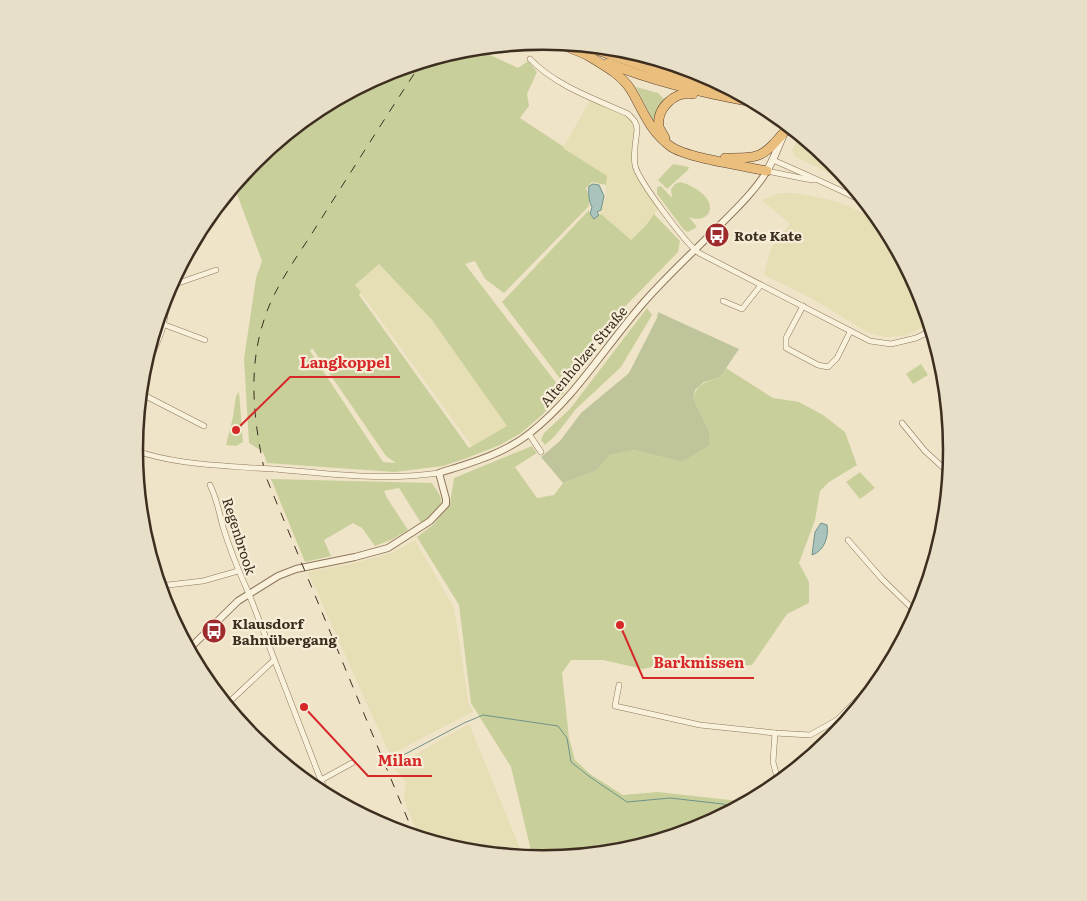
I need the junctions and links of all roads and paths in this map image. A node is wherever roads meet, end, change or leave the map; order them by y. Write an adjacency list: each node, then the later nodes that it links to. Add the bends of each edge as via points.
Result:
1 (579, 52): 2 (highway)
2 (587, 55): 6 (highway, via 664,83); 10 (highway, via 616,73 631,89 653,130)
3 (616, 57): 5 (highway)
4 (530, 59): 17 (street, via 541,70 634,120 637,124 635,166 656,203)
5 (711, 87)
6 (734, 98)
7 (736, 100): 10 (highway, via 688,93 678,95 662,109 659,119 659,128)
8 (784, 131): 12 (highway, via 764,153)
9 (785, 132): 13 (main road)
10 (670, 146): 11 (highway)
11 (704, 157): 12 (highway); 14 (highway)
12 (752, 158): 14 (highway)
13 (773, 160): 14 (main road); 15 (street)
14 (767, 171): 15 (street); 17 (street, Altenholzer Straße, via 737,208)
15 (816, 180): 16 (street)
16 (854, 197)
17 (694, 250): 20 (street); 32 (street, Altenholzer Straße, via 644,301 562,403)
18 (216, 270): 19 (street)
19 (180, 283)
20 (761, 285): 21 (street, via 742,309); 22 (street)
21 (723, 302)
22 (803, 306): 25 (street); 25 (street, via 786,338 786,348 828,367 837,358)
23 (164, 321): 24 (street)
24 (164, 325): 27 (street); 28 (street)
25 (850, 332): 26 (street, via 870,341 891,344)
26 (926, 333)
27 (159, 340)
28 (205, 340)
29 (146, 396): 31 (street)
30 (902, 422): 35 (street, via 924,451)
31 (204, 426)
32 (529, 434): 33 (street); 36 (street, Altenholzer Straße, via 492,455)
33 (541, 452)
34 (143, 453): 36 (street, Altenholzer Straße, bridge, via 193,463 358,476 390,478)
35 (943, 468)
36 (439, 473): 41 (street, via 446,504 413,533 388,548 296,569)
37 (210, 486): 39 (street, Regenbrook, via 217,499)
38 (848, 540): 42 (street)
39 (238, 571): 40 (street, via 203,581); 41 (street, Regenbrook)
40 (166, 585)
41 (248, 594): 43 (street); 44 (street, Regenbrook)
42 (912, 608)
43 (193, 644)
44 (274, 660): 46 (street); 51 (street, Regenbrook)
45 (619, 686): 48 (street, via 615,706 700,725)
46 (231, 700)
47 (855, 702): 48 (street, via 837,720 810,735)
48 (776, 733): 50 (street, via 773,762)
49 (352, 764): 51 (street)
50 (777, 776)
51 (320, 780): 52 (street, Regenbrook)
52 (322, 785)

